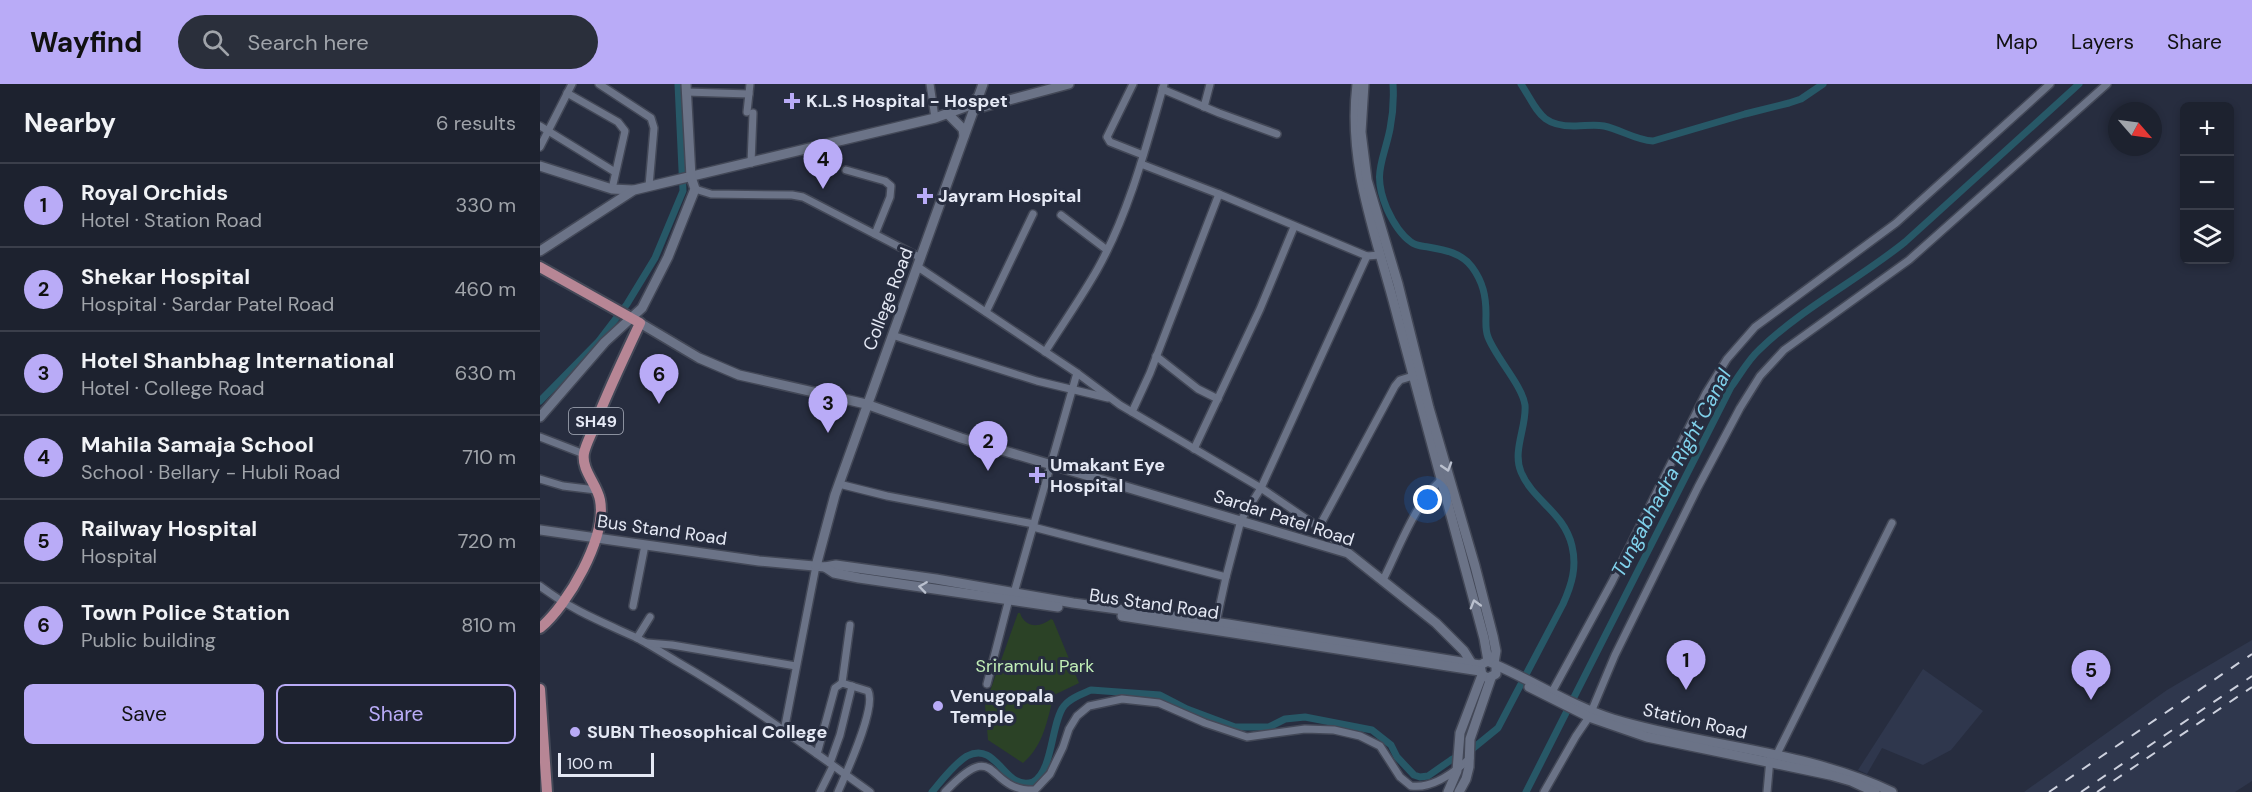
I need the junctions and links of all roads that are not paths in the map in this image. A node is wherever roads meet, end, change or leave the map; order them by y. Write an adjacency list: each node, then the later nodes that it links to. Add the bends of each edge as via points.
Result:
1 (599, 84): 33 (street, via 653,122)
2 (750, 84): 15 (street)
3 (930, 84): 20 (street)
4 (983, 84): 16 (street, College Road)
5 (1069, 84): 18 (street)
6 (1133, 84): 26 (street, via 1107,137 1110,142)
7 (1210, 84): 17 (street)
8 (1357, 84): 44 (street, via 1354,142 1363,195)
9 (1364, 84): 93 (street, one-way to 93, via 1361,132 1366,180 1493,636 1496,651)
10 (2050, 84): 98 (street, via 1896,223 1769,315 1738,344 1706,393)
11 (2107, 84): 99 (street, via 1909,261 1784,350 1760,375 1698,487)
12 (1163, 86): 17 (street); 26 (street)
13 (568, 87): 22 (street); 31 (street, via 623,127 625,136)
14 (686, 88): 15 (street); 32 (street)
15 (749, 94): 27 (street)
16 (979, 97): 18 (street, College Road); 19 (street)
17 (1204, 107): 23 (street)
18 (975, 109): 24 (street, College Road)
19 (948, 114): 20 (street); 24 (street, via 963,129)
20 (935, 118): 27 (street)
21 (540, 126): 22 (street)
22 (549, 131): 25 (street); 31 (street)
23 (1277, 134)
24 (964, 136): 46 (street, College Road)
25 (540, 147)
26 (1143, 155): 28 (street)
27 (751, 163): 32 (street)
28 (1141, 164): 37 (street); 43 (street)
29 (540, 166): 34 (street)
30 (846, 170): 41 (street, via 891,186)
31 (615, 172): 34 (street)
32 (690, 178): 33 (street); 35 (street)
33 (649, 186): 36 (street)
34 (612, 189): 36 (street)
35 (695, 189): 41 (street, via 711,194 803,197); 49 (street, via 668,257)
36 (634, 190): 42 (street)
37 (1220, 194): 40 (street); 52 (street)
38 (1033, 214): 48 (street)
39 (1061, 215): 43 (street)
40 (1294, 227): 45 (street); 57 (street)
41 (875, 234): 46 (street)
42 (540, 250)
43 (1107, 250): 51 (street)
44 (1380, 255): 45 (street); 54 (street)
45 (1367, 256): 68 (street)
46 (919, 263): 48 (street); 50 (street, College Road)
47 (540, 267): 49 (main road)
48 (986, 312): 51 (street)
49 (633, 319): 58 (street, Sardar Patel Road, via 699,358 739,375); 60 (street, via 605,342); 63 (main road, SH49)
50 (892, 335): 55 (street); 58 (street, College Road)
51 (1045, 352): 53 (street)
52 (1156, 356): 57 (street, via 1198,389); 59 (street)
53 (1077, 373): 55 (street); 56 (street)
54 (1413, 376): 66 (street); 73 (street, via 1395,386)
55 (1072, 389): 56 (street); 64 (street)
56 (1112, 399): 59 (street)
57 (1218, 399): 62 (street)
58 (866, 404): 64 (street, Sardar Patel Road, via 961,438); 67 (street, College Road)
59 (1132, 412): 62 (street)
60 (540, 417)
61 (540, 437): 63 (street)
62 (1194, 448): 68 (street)
63 (584, 454): 69 (main road, SH49)
64 (1052, 464): 70 (street, Sardar Patel Road); 72 (street)
65 (540, 479): 69 (street)
66 (1440, 481): 80 (street, via 1419,509); 93 (street, one-way to 66, via 1484,639)
67 (839, 484): 72 (street); 78 (street, College Road, via 826,526)
68 (1261, 488): 70 (street); 73 (street)
69 (596, 490): 75 (main road, SH49, via 600,501)
70 (1241, 520): 77 (street, Sardar Patel Road); 79 (street)
71 (1892, 523): 103 (street)
72 (1034, 526): 79 (street); 82 (street)
73 (1319, 527): 77 (street)
74 (540, 530): 75 (street, Bus Stand Road)
75 (597, 538): 76 (street, Bus Stand Road); 83 (main road)
76 (645, 545): 78 (street, Bus Stand Road); 84 (street)
77 (1348, 553): 80 (street, Sardar Patel Road)
78 (820, 567): 82 (street, Bus Stand Road, via 860,578); 92 (street)
79 (1226, 577): 87 (street)
80 (1383, 580): 93 (street, Sardar Patel Road)
81 (540, 586): 83 (street)
82 (1012, 596): 87 (street, Bus Stand Road); 95 (street)
83 (562, 603): 88 (main road); 89 (street)
84 (633, 606)
85 (650, 617): 89 (street)
86 (850, 625): 94 (street)
87 (1215, 626): 93 (street, Bus Stand Road, via 1312,647)
88 (540, 628)
89 (641, 640): 90 (street); 91 (street)
90 (672, 645): 91 (street); 92 (street)
91 (664, 654): 100 (street)
92 (796, 666): 100 (street)
93 (1487, 669): 98 (street, Bus Stand Road, via 1513,676); 102 (street, via 1470,739); 105 (street, via 1460,737)
94 (842, 684): 96 (street); 101 (street, via 833,693)
95 (987, 684)
96 (852, 686): 104 (street); 106 (street, via 866,689 870,696 864,725)
97 (540, 689): 108 (main road)
98 (1555, 696): 99 (street)
99 (1588, 713): 103 (street, Station Road, via 1647,737); 114 (street)
100 (784, 731): 101 (street)
101 (818, 754): 104 (street)
102 (1471, 756): 105 (street); 113 (street)
103 (1772, 758): 115 (street); 116 (street, Station Road); 117 (street, Station Road, via 1816,764)
104 (832, 765): 106 (street); 109 (street)
105 (1457, 767): 111 (street, via 1426,785 1411,786 1400,777 1380,746 1360,736 1305,729 1247,736 1159,703 1122,699 1084,709 1069,729 1050,774 1035,790 1010,785 981,765); 112 (street)
106 (845, 774): 107 (street); 110 (street)
107 (865, 790)
108 (547, 792)
109 (820, 792)
110 (838, 792)
111 (945, 792)
112 (1448, 792)
113 (1459, 792)
114 (1544, 792)
115 (1767, 792)
116 (1875, 792)
117 (1892, 792)

